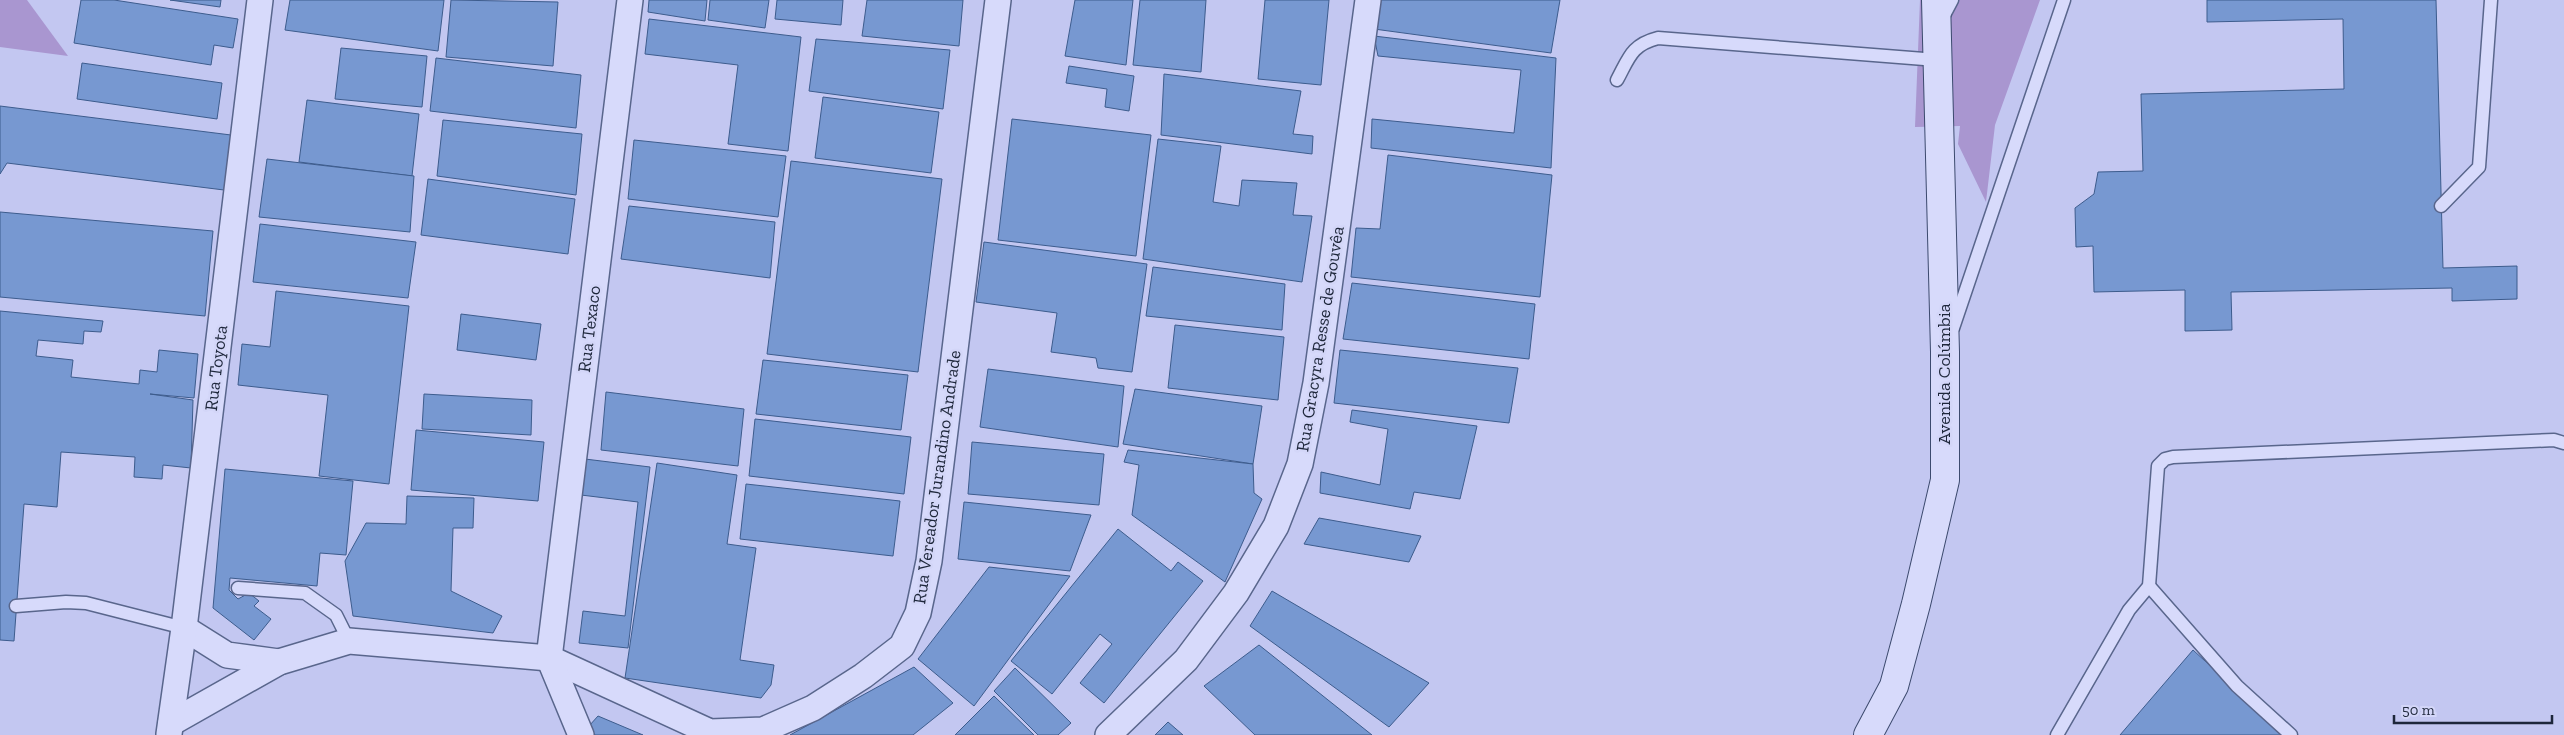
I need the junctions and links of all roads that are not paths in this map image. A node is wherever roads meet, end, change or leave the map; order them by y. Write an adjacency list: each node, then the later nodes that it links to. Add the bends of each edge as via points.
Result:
1 (260, 0): 18 (street, Rua Toyota)
2 (630, 0): 20 (street, Rua Texaco)
3 (998, 0): 20 (street, Rua Vereador Jurandino Andrade, via 928,561 918,613 902,646 813,708 763,730 710,732)
4 (1368, 0): 24 (street, Rua Gracyra Resse de Gouvêa, via 1316,383 1300,464 1276,526 1236,592 1186,660)
5 (1936, 0): 9 (street, Avenida Colúmbia)
6 (1952, 0): 9 (lane)
7 (2064, 0): 13 (lane)
8 (2491, 0): 12 (lane, via 2480,167)
9 (1936, 30): 10 (street, Avenida Colúmbia)
10 (1938, 60): 11 (lane, via 1658,38 1632,50); 13 (street, Avenida Colúmbia)
11 (1617, 80)
12 (2441, 206)
13 (1945, 352): 25 (street, Avenida Colúmbia, via 1945,480 1894,686)
14 (2564, 443): 15 (lane, via 2554,440 2173,457 2158,466)
15 (2149, 586): 26 (lane, via 2129,610); 27 (lane, via 2237,686)
16 (238, 588): 19 (lane, via 305,593 336,615)
17 (16, 606): 18 (lane, via 86,603)
18 (184, 628): 21 (street, Rua Vereador Jurandino Andrade, via 227,654); 22 (street, Rua Toyota)
19 (349, 641): 20 (street, Rua Vereador Jurandino Andrade); 21 (street, Rua Vereador Jurandino Andrade)
20 (549, 658): 23 (street)
21 (279, 662): 22 (street, Rua Vereador Jurandino Andrade)
22 (170, 729)
23 (581, 735)
24 (1108, 735)
25 (1868, 735)
26 (2057, 735)
27 (2292, 735)

